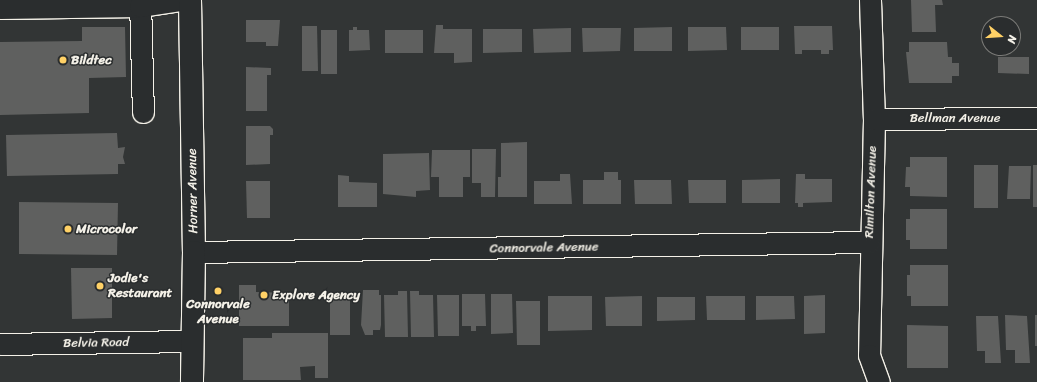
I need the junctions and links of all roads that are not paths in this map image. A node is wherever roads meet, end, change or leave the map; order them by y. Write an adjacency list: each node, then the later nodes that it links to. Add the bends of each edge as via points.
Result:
1 (180, 0): 4 (street)
2 (190, 0): 10 (main road, Horner Avenue)
3 (870, 0): 7 (street, Rimilton Avenue)
4 (140, 3): 5 (street); 6 (street)
5 (0, 8)
6 (143, 112)
7 (874, 118): 8 (street, Bellman Avenue); 9 (street, Rimilton Avenue)
8 (1037, 118)
9 (870, 242): 10 (street, Connorvale Avenue); 14 (street, Rimilton Avenue, via 869,355)
10 (194, 252): 11 (main road, Horner Avenue)
11 (192, 341): 12 (street, Belvia Road); 13 (main road, Horner Avenue)
12 (0, 344)
13 (192, 382)
14 (878, 382)

